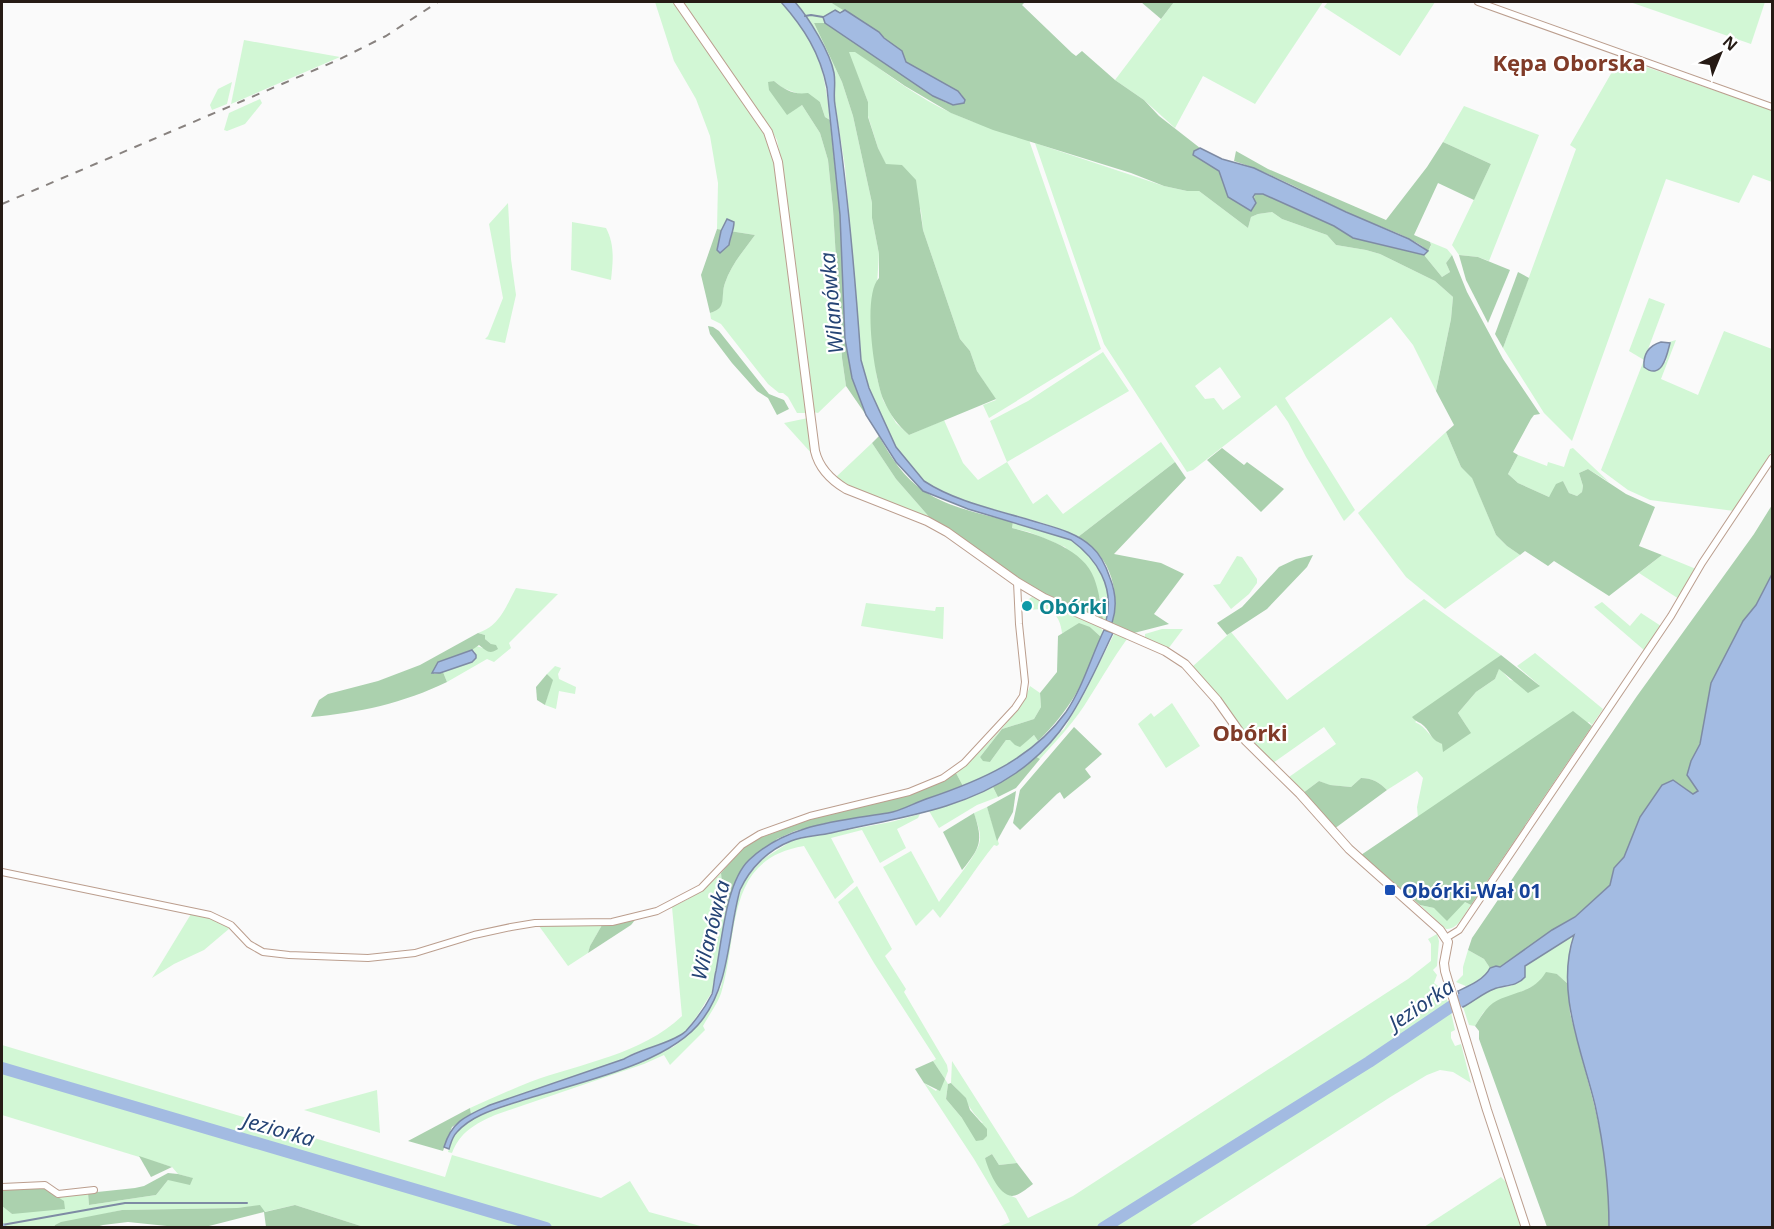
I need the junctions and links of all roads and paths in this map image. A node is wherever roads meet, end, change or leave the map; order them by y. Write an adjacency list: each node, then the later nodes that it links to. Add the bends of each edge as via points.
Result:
1 (678, 2): 5 (street, via 774,146 815,451 820,464 846,489 927,521)
2 (1478, 2): 3 (street)
3 (1773, 107)
4 (1773, 458): 7 (street, via 1459,930)
5 (1017, 582): 6 (street, via 1023,696 964,763 943,778 909,792 810,816 760,834 742,844 693,894 646,914 612,922 511,927 403,955 282,955 255,948 231,925 210,915); 7 (street, via 1044,598 1166,651 1185,664 1246,741 1349,849)
6 (2, 872)
7 (1446, 938): 10 (street, via 1444,963 1462,1029)
8 (2, 1187): 9 (street, via 45,1185 58,1194)
9 (94, 1190)
10 (1526, 1227)

